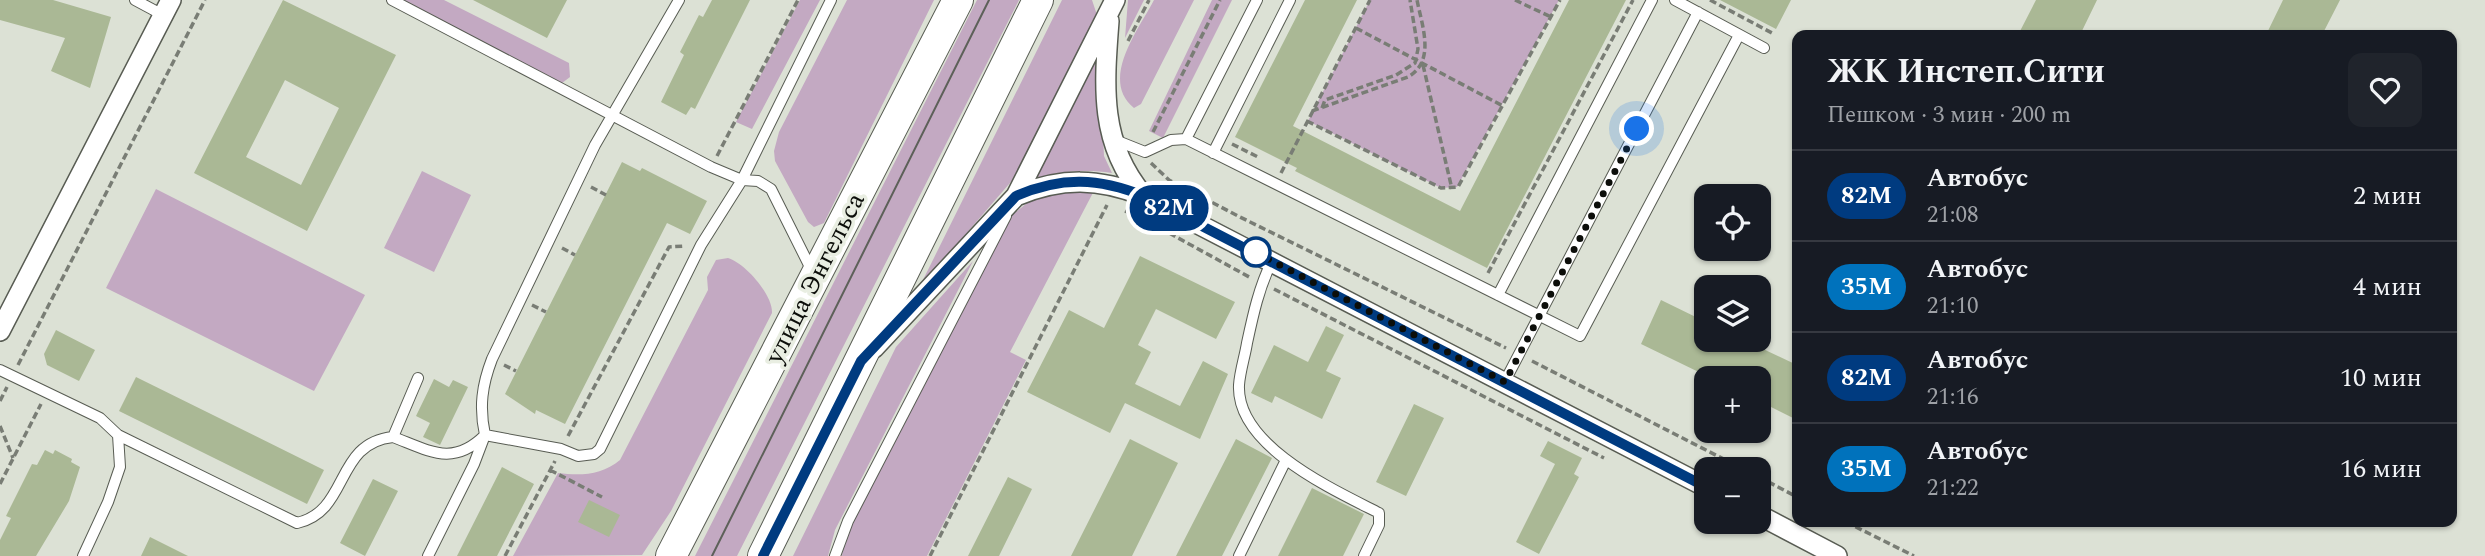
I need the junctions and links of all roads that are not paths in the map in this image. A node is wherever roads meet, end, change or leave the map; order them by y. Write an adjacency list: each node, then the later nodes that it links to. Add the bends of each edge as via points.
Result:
1 (135, 0): 12 (lane)
2 (391, 0): 16 (lane)
3 (679, 0): 16 (lane)
4 (831, 0): 20 (lane)
5 (958, 0): 24 (main road, улица Энгельса)
6 (1038, 0): 28 (main road)
7 (1257, 0): 18 (lane)
8 (1290, 0): 19 (lane)
9 (1652, 0): 25 (lane)
10 (1675, 0): 13 (lane)
11 (1112, 5): 17 (street, via 1106,90); 21 (street)
12 (167, 7): 27 (street)
13 (1698, 12): 14 (lane); 26 (lane)
14 (1739, 35): 15 (lane); 26 (lane, via 1580,336)
15 (1764, 48)
16 (611, 117): 20 (lane); 33 (lane, via 492,359 483,383 480,413)
17 (1112, 139): 18 (lane, via 1143,151); 22 (street, via 1126,174)
18 (1186, 139): 19 (lane)
19 (1213, 153): 25 (lane)
20 (742, 180): 24 (lane, via 758,181 771,189); 33 (lane, via 701,245 600,449 586,456)
21 (1016, 196): 22 (street, via 1079,180 1117,185); 28 (street); 42 (lane, via 848,521)
22 (1144, 196): 23 (street)
23 (1272, 261): 31 (street); 35 (lane, via 1262,283 1239,386 1242,404 1261,437)
24 (816, 278): 38 (main road, улица Энгельса)
25 (1499, 295): 26 (lane)
26 (1539, 315): 31 (lane)
27 (0, 331)
28 (861, 361): 41 (main road)
29 (0, 370): 32 (lane, via 100,418)
30 (418, 378): 34 (lane)
31 (1505, 382): 36 (street)
32 (118, 435): 34 (lane, via 297,523 314,519 327,506 352,460 364,448); 39 (lane, via 120,467)
33 (485, 435): 34 (lane, via 470,450 449,455); 40 (lane)
34 (393, 437)
35 (1286, 460): 43 (lane); 44 (lane, via 1379,513 1379,525)
36 (1694, 481)
37 (1771, 521): 45 (street)
38 (672, 551)
39 (83, 556)
40 (428, 556)
41 (763, 556)
42 (835, 556)
43 (1239, 556)
44 (1364, 556)
45 (1837, 556)

